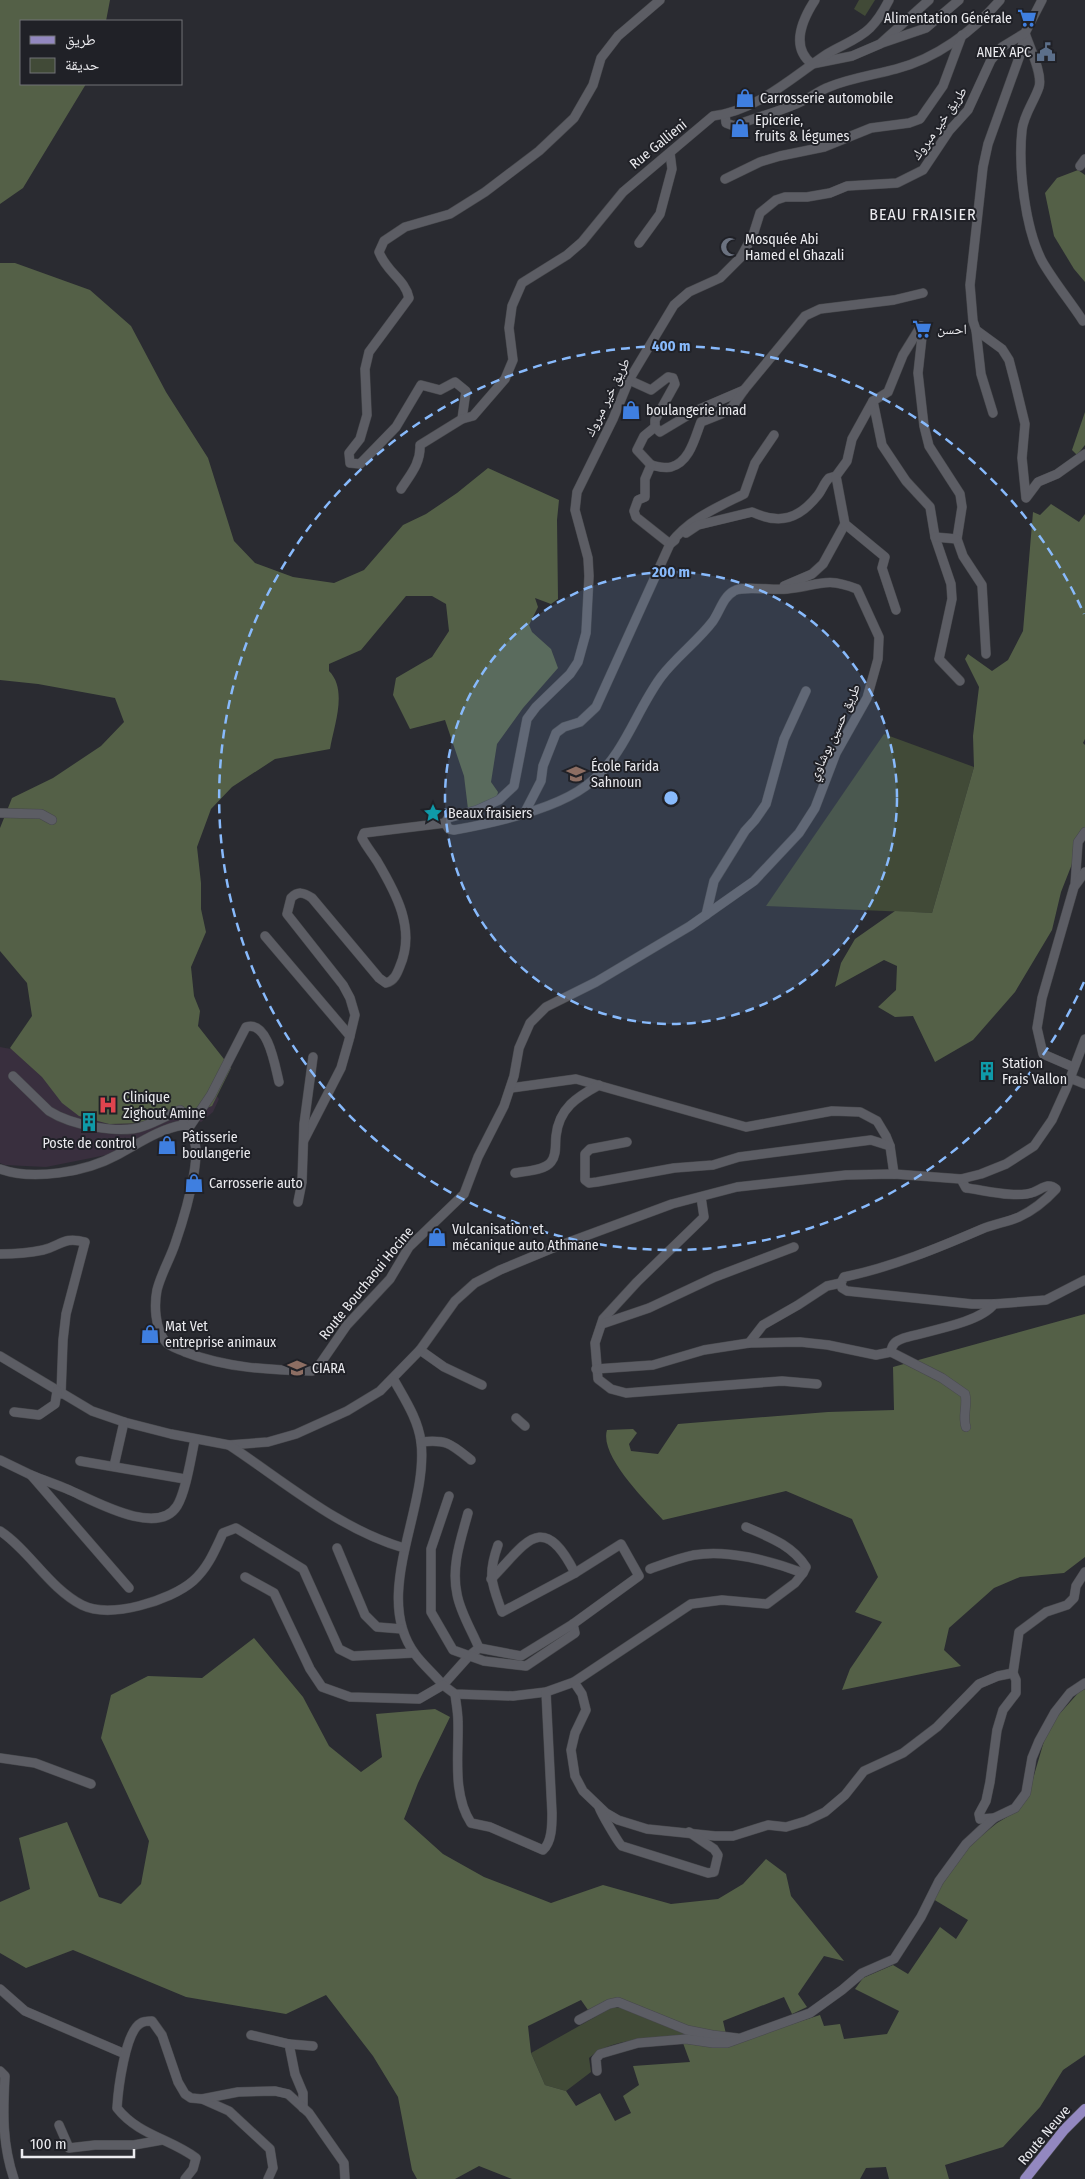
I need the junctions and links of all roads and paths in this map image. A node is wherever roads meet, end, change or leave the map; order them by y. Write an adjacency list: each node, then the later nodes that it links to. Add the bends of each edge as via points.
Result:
1 (660, 0): 23 (street, via 618,36 601,58 593,85 574,118 539,151 450,214 405,227 384,241 379,252 384,265 407,288 409,298 369,352 367,415 360,439 349,453 350,463 360,464 391,433 421,384 440,390 455,382 466,391)
2 (815, 0): 11 (street, via 800,33 804,58)
3 (889, 0): 11 (street, Rue Gallieni, via 869,29)
4 (929, 0): 10 (street)
5 (959, 0): 10 (street, via 926,28)
6 (1000, 0): 9 (street)
7 (1042, 0): 8 (street)
8 (1025, 33): 17 (street, via 1039,71 1040,86 1025,116 1022,130 1025,206 1042,260); 18 (street, via 983,168 970,285); 19 (street, طريق خير مبروك, via 1002,47 991,60 968,110 949,131 924,170 897,183 847,186 830,193 785,197 769,205 760,213 741,257 720,278 689,292 674,305)
9 (962, 35): 12 (street, via 918,61 829,87 798,104 759,118 732,126 726,123); 14 (street, via 942,86 920,119 870,128 824,147 760,162)
10 (880, 44): 11 (street, via 852,56)
11 (812, 64): 12 (street, Rue Gallieni, via 772,95)
12 (724, 114): 13 (street, Rue Gallieni, via 713,116)
13 (670, 153): 15 (street, via 672,169 660,214); 23 (street, Rue Gallieni, via 623,192 582,242 522,283 512,306 509,328 514,360 506,379 473,416)
14 (725, 178)
15 (639, 243)
16 (923, 293): 20 (street, via 820,309 805,316)
17 (1083, 321)
18 (976, 330): 22 (street, via 981,374); 26 (street, via 1002,349 1009,360 1025,424 1022,458 1026,498 1038,482 1057,474)
19 (629, 380): 24 (street, via 651,390 668,377 673,378 675,384 655,420); 42 (street, طريق خير مبروك, via 577,492 575,510 588,558 589,576 586,633 578,662 527,719 514,786 499,800 448,818)
20 (744, 390): 24 (street); 27 (street, via 732,407 701,422 690,451 682,460 670,467)
21 (873, 401): 28 (street, via 852,438 847,461); 31 (street, via 882,445 906,481 930,507); 32 (street, via 888,392 903,354 921,326 918,373 924,426 932,452 960,494 962,507)
22 (993, 412)
23 (462, 418): 29 (street, via 420,445 417,464)
24 (657, 429): 27 (street, via 644,436 637,450)
25 (774, 435): 33 (street, via 755,463 744,494 681,529)
26 (1085, 454)
27 (651, 466): 33 (street, via 645,479 645,496 638,500 634,511 636,517)
28 (836, 476): 30 (street); 33 (street, via 828,478 820,493 796,515 782,520 752,512 698,526)
29 (401, 489)
30 (845, 524): 34 (street, via 823,564 812,574); 35 (street, via 885,557 882,568)
31 (935, 537): 32 (street); 37 (street, via 951,584 952,599 939,659)
32 (957, 540): 36 (street, via 963,556 982,585)
33 (670, 544): 40 (street, via 596,707 580,722 556,733 543,766 541,781)
34 (774, 590): 40 (street, طريق حسين بوشاوي, via 734,590 713,621 662,676 608,766 574,795); 46 (street, طريق حسين بوشاوي, via 834,582 857,590 879,637 878,659 867,698 836,753 815,808 799,834 754,881)
35 (896, 610)
36 (986, 654)
37 (960, 681)
38 (806, 691): 46 (street, via 784,739 766,804 714,881)
39 (0, 812): 41 (street, via 41,814)
40 (525, 812): 42 (street, طريق حسين بوشاوي, via 454,830 449,829)
41 (52, 820)
42 (445, 822): 48 (street, via 364,833 362,838 402,907 407,932 404,956 390,982 379,978 312,898 299,892 291,898 287,914 350,998 355,1015)
43 (1085, 832): 45 (street, via 1078,842)
44 (1085, 872): 45 (street)
45 (1078, 884): 52 (street, via 1042,998 1037,1028 1043,1054)
46 (706, 915): 58 (street, طريق حسين بوشاوي, via 596,982 546,1007 524,1033)
47 (265, 936): 48 (street)
48 (350, 1036): 61 (street, via 341,1068)
49 (1085, 1039): 52 (street)
50 (312, 1057): 61 (street)
51 (1085, 1059): 52 (street)
52 (1073, 1067): 54 (street)
53 (13, 1076): 60 (street, via 49,1111 76,1122 125,1130 144,1126 180,1110 185,1114)
54 (1070, 1078): 56 (street); 68 (street, via 1052,1120 1034,1146 1006,1164)
55 (279, 1082): 60 (street, via 264,1034 257,1027 246,1027 211,1095)
56 (1085, 1084)
57 (599, 1085): 58 (street, via 576,1079); 63 (street, via 746,1127 832,1111 860,1112 877,1121); 65 (street, via 575,1098 564,1112 556,1133 556,1152 552,1161 547,1166)
58 (511, 1088): 59 (street, طريق حسين بوشاوي)
59 (504, 1106): 60 (street, Route Bouchaoui Hocine, via 478,1157 464,1194 409,1247 390,1279 352,1319 312,1371 223,1365 166,1343 155,1306 192,1185 196,1141)
60 (186, 1127): 64 (street, via 166,1129 95,1165 25,1175)
61 (304, 1140): 71 (street)
62 (627, 1142): 63 (street, via 590,1148 585,1154 586,1180 597,1182 674,1168 713,1165 739,1157 871,1140)
63 (890, 1146): 66 (street)
64 (0, 1169)
65 (515, 1173)
66 (894, 1174): 67 (street); 70 (street, via 846,1175 746,1186)
67 (945, 1179): 68 (street); 69 (street)
68 (961, 1179): 69 (street)
69 (966, 1188): 75 (street, via 1026,1194 1046,1186 1060,1192 1018,1218 871,1272 844,1277)
70 (701, 1197): 77 (street, via 704,1217 637,1282); 79 (street, via 672,1204 554,1248 475,1283 455,1301)
71 (298, 1202)
72 (794, 1247): 77 (street, via 716,1277 649,1308)
73 (0, 1254): 86 (street, via 46,1249 59,1242 76,1239 85,1242 66,1314)
74 (1085, 1280): 76 (street, via 1046,1300)
75 (841, 1283): 76 (street, via 847,1291); 78 (street, via 827,1286 763,1325)
76 (994, 1304): 80 (street, via 988,1311 968,1319 895,1342)
77 (602, 1324): 82 (street, via 595,1343)
78 (749, 1343): 80 (street, via 800,1342 876,1355); 82 (street, via 704,1350 653,1365)
79 (420, 1350): 83 (street); 85 (street, via 444,1367)
80 (892, 1352): 91 (street, via 965,1394)
81 (0, 1356): 86 (street)
82 (596, 1369): 84 (street, via 600,1383 626,1393 782,1381)
83 (394, 1380): 93 (street, via 415,1417); 94 (street, via 347,1411 296,1434 268,1442)
84 (817, 1384)
85 (482, 1385)
86 (59, 1392): 87 (street, via 55,1404 39,1415); 89 (street, via 92,1411)
87 (14, 1412)
88 (516, 1418): 90 (street)
89 (124, 1422): 92 (street); 98 (street)
90 (525, 1426)
91 (966, 1427)
92 (195, 1439): 94 (street); 100 (street)
93 (421, 1442): 96 (street, via 440,1440); 107 (street, via 415,1509)
94 (229, 1445): 107 (street, via 351,1528)
95 (0, 1460): 99 (street)
96 (471, 1460)
97 (80, 1461): 98 (street)
98 (114, 1466): 100 (street)
99 (31, 1475): 100 (street, via 106,1507 153,1519 165,1517 177,1507); 114 (street)
100 (185, 1479)
101 (449, 1496): 119 (street, via 431,1549 430,1612 453,1650)
102 (468, 1513): 117 (street, via 454,1574 457,1595)
103 (746, 1527): 111 (street, via 784,1544 799,1557 806,1568)
104 (0, 1531): 118 (street, via 68,1595 96,1610 154,1602 173,1595 201,1573 223,1533 236,1528 304,1569 339,1649 353,1656)
105 (498, 1546): 113 (street, via 492,1561)
106 (337, 1548): 116 (street, via 365,1615 377,1627)
107 (404, 1548): 116 (street, via 398,1610)
108 (650, 1569): 111 (street, via 694,1555 715,1553)
109 (1085, 1572): 120 (street, via 1076,1586 1074,1598 1067,1605 1046,1612 1019,1632)
110 (574, 1573): 113 (street, via 502,1612); 113 (street, via 560,1549 551,1541 535,1538 517,1549); 115 (street, via 621,1544 639,1576)
111 (803, 1573): 121 (street, via 795,1584 767,1604 722,1600 692,1604)
112 (245, 1576): 123 (street, via 274,1592 310,1669 322,1687 350,1698 419,1699)
113 (491, 1579)
114 (129, 1588)
115 (573, 1624): 117 (street, via 521,1656); 119 (street, via 575,1634 526,1666)
116 (402, 1629): 118 (street)
117 (479, 1648): 119 (street)
118 (414, 1653): 123 (street)
119 (469, 1656): 123 (street)
120 (1013, 1673): 129 (street, via 1016,1693 1003,1710 986,1800 979,1814 980,1819); 131 (street, via 979,1684 937,1727 903,1753 864,1771 846,1795 825,1812 786,1827 768,1825 732,1836)
121 (574, 1682): 124 (street); 128 (street, via 582,1694 586,1710 571,1750 575,1776 583,1791)
122 (1085, 1683): 129 (street, via 1070,1692 1039,1741 1032,1758 1026,1793 1015,1808)
123 (443, 1685): 125 (street)
124 (546, 1692): 125 (street, via 513,1696); 125 (street, via 552,1813 547,1847 543,1850 490,1827 471,1823 466,1816 458,1779)
125 (455, 1694)
126 (0, 1758): 127 (street, via 34,1764)
127 (91, 1784)
128 (597, 1804): 130 (street); 132 (street)
129 (994, 1818): 136 (street, via 966,1844 939,1881 894,1959 862,1973 810,2013)
130 (618, 1820): 131 (street, via 647,1829); 132 (street)
131 (689, 1832): 132 (street, via 718,1855 714,1872 708,1873 622,1846)
132 (615, 1833)
133 (0, 1989): 139 (street, via 25,2011)
134 (579, 2020): 136 (street, via 618,2002 687,2030)
135 (251, 2035): 137 (street)
136 (740, 2038): 141 (street, via 727,2043 686,2039 638,2043 600,2054 596,2059)
137 (289, 2044): 138 (street); 143 (street, via 303,2093)
138 (313, 2046)
139 (125, 2054): 142 (street, via 136,2027 142,2022 152,2021 162,2034 185,2094 191,2098); 146 (street, via 117,2108 142,2131)
140 (0, 2071): 147 (street, via 5,2076 5,2148)
141 (597, 2071)
142 (202, 2098): 143 (street, via 238,2092 275,2091 288,2094); 149 (street, via 229,2111 270,2149 273,2168)
143 (303, 2108): 150 (street, via 344,2162)
144 (1085, 2110): 151 (main road, Route Neuve, via 1064,2130)
145 (59, 2124): 146 (street, via 69,2148 134,2145)
146 (162, 2140): 148 (street, via 183,2148 196,2158)
147 (14, 2179)
148 (185, 2179)
149 (268, 2179)
150 (345, 2179)
151 (1025, 2179)

